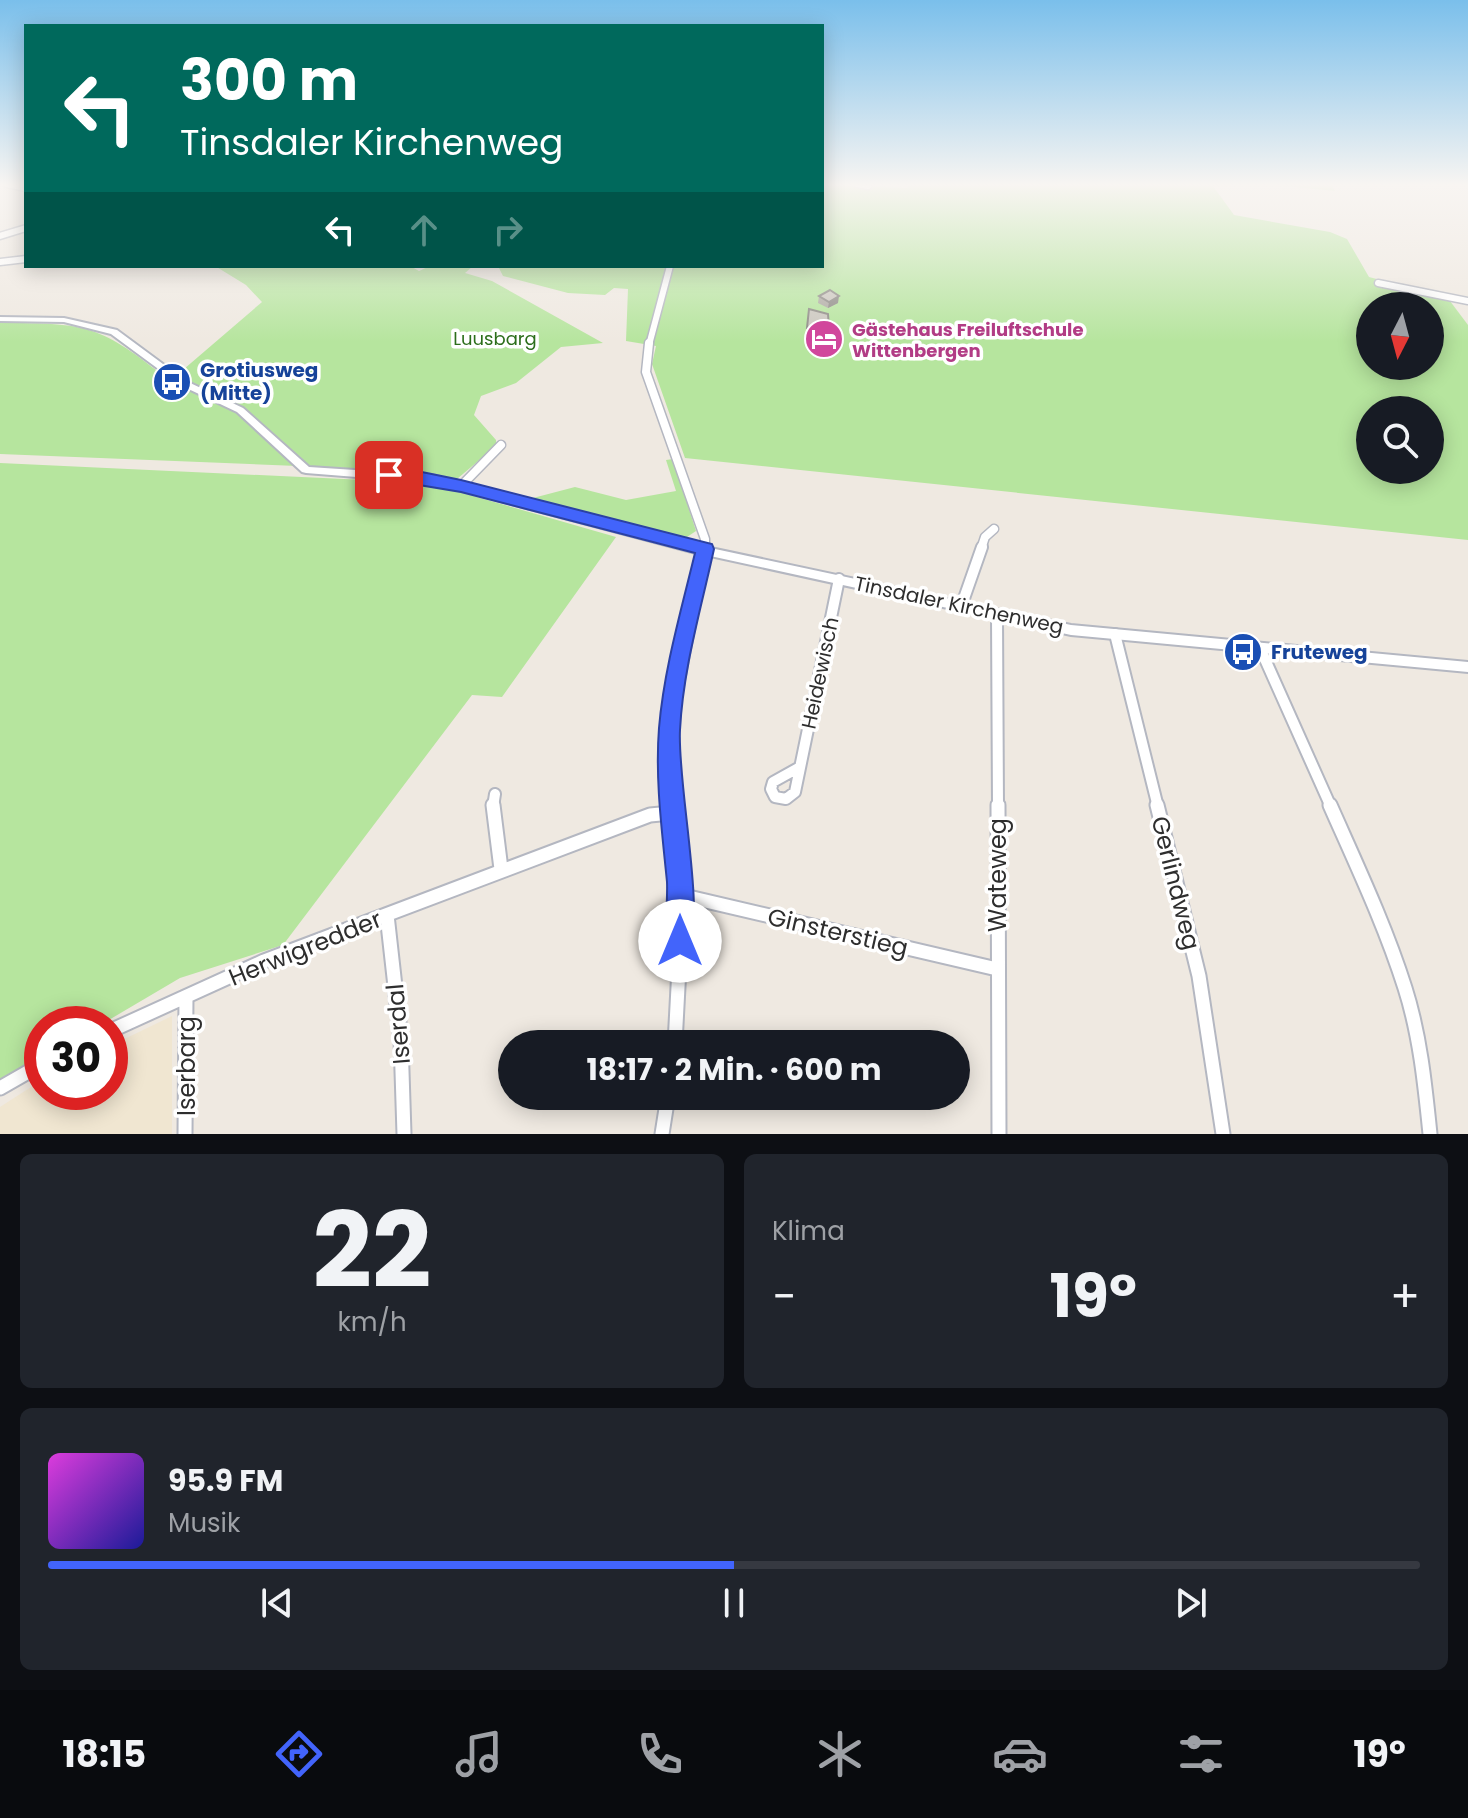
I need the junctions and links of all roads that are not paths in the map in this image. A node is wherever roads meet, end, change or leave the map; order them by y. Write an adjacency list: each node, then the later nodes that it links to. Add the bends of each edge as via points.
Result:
1 (24, 259): 2 (street)
2 (0, 262)
3 (669, 268): 10 (street, via 646,372)
4 (1378, 283): 5 (street)
5 (1468, 301)
6 (0, 319): 8 (street, Tinsdaler Kirchenweg, via 64,320 114,332 183,383 240,410 306,470 417,476)
7 (501, 445): 8 (street)
8 (461, 486): 10 (street, Tinsdaler Kirchenweg)
9 (994, 529): 12 (street, via 985,537)
10 (705, 549): 11 (street, Tinsdaler Kirchenweg); 19 (street, via 672,703)
11 (839, 579): 12 (street, Tinsdaler Kirchenweg); 17 (street, Heidewisch)
12 (961, 607): 13 (street, Tinsdaler Kirchenweg)
13 (997, 616): 14 (street, Tinsdaler Kirchenweg); 23 (street, Wateweg)
14 (1115, 634): 15 (street, Tinsdaler Kirchenweg); 34 (street, Gerlindweg, via 1199,976)
15 (1260, 648): 16 (street, Tinsdaler Kirchenweg); 35 (street, via 1385,929 1422,1062)
16 (1468, 667)
17 (800, 767)
18 (495, 794): 20 (street, via 492,813)
19 (671, 813): 20 (street, Herwigredder, via 650,815); 21 (street)
20 (501, 869): 22 (street, Herwigredder)
21 (680, 895): 23 (street, Ginsterstieg); 26 (street)
22 (387, 915): 24 (street, Herwigredder); 31 (street, Iserdal, via 401,1040)
23 (997, 969): 33 (street, Wateweg)
24 (186, 997): 25 (street, Herwigredder); 30 (street, Iserbarg)
25 (128, 1023)
26 (675, 1030)
27 (24, 1074): 28 (street)
28 (0, 1088)
29 (666, 1110): 32 (street)
30 (185, 1134)
31 (404, 1134)
32 (662, 1134)
33 (999, 1134)
34 (1223, 1134)
35 (1430, 1134)

